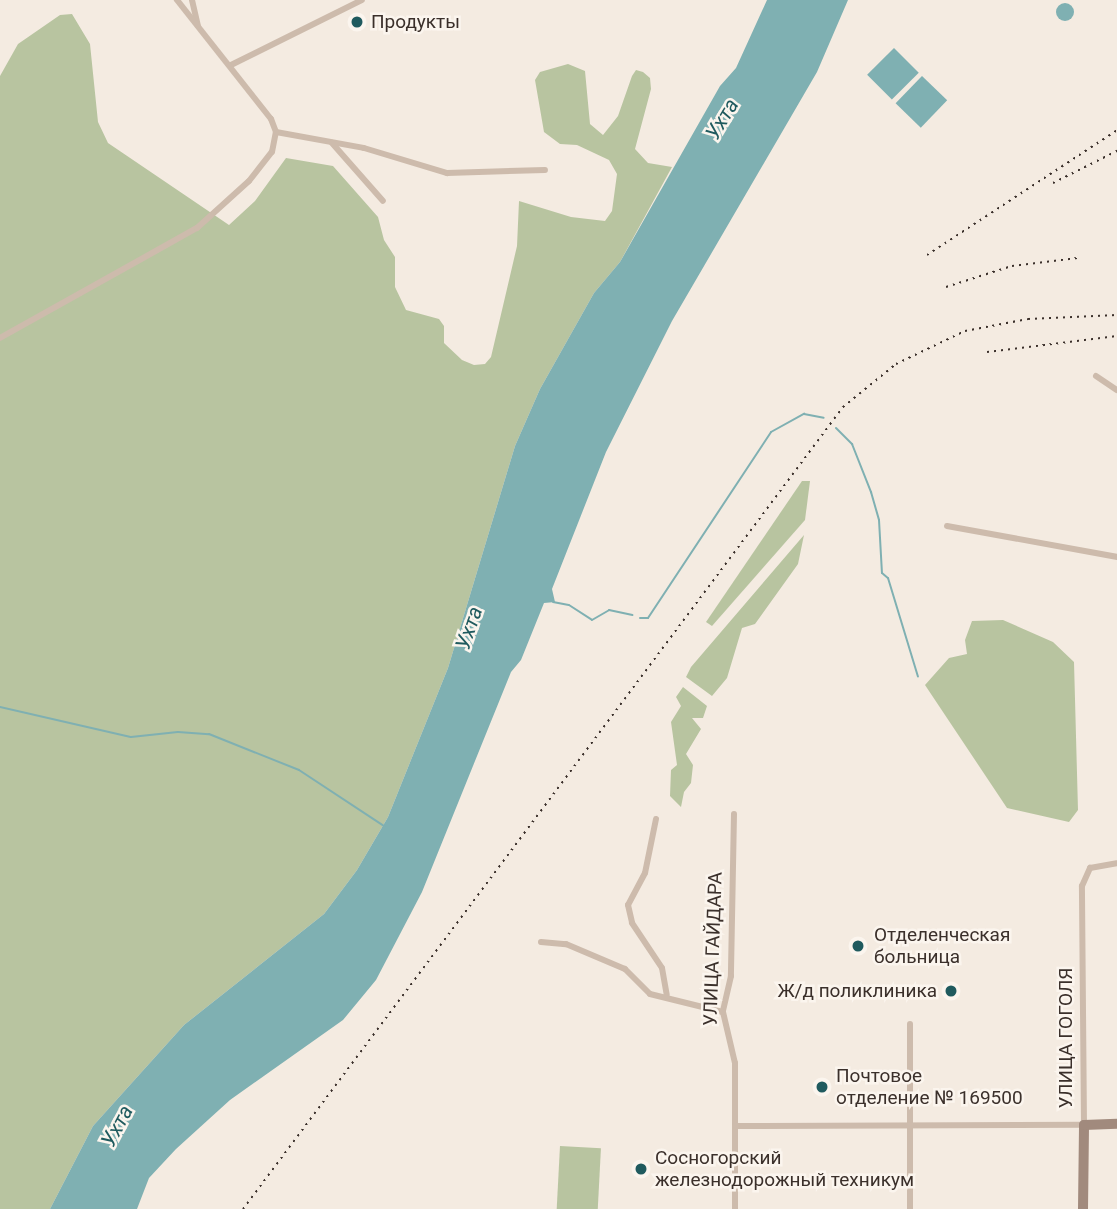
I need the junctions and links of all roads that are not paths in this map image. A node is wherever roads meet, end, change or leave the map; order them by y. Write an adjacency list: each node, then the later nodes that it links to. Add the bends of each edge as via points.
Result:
1 (177, 0): 4 (street)
2 (192, 0): 4 (street)
3 (362, 0): 5 (street)
4 (199, 28): 5 (street)
5 (231, 65): 6 (street)
6 (276, 132): 7 (street); 10 (street, via 265,164 213,216 133,266)
7 (332, 143): 8 (street, via 447,173); 9 (street)
8 (545, 170)
9 (383, 201)
10 (0, 338)
11 (1096, 376): 12 (street)
12 (1117, 390)
13 (947, 526): 14 (street)
14 (1117, 557)
15 (734, 814): 20 (street, УЛИЦА ГАЙДАРА, via 732,976)
16 (656, 819): 19 (street, via 645,873 628,905 632,923 665,974)
17 (1117, 863): 24 (street, УЛИЦА ГОГОЛЯ, via 1090,869 1082,886)
18 (541, 942): 19 (street, via 583,951 625,969 650,993)
19 (667, 995): 20 (street)
20 (723, 1012): 25 (street, УЛИЦА ГАЙДАРА, via 735,1063)
21 (910, 1024): 23 (street)
22 (1117, 1124): 24 (main road)
23 (912, 1125): 24 (street); 25 (street); 27 (street)
24 (1084, 1125): 28 (main road, УЛИЦА ГОГОЛЯ)
25 (735, 1126): 26 (street, УЛИЦА ГАЙДАРА)
26 (735, 1209)
27 (910, 1209)
28 (1083, 1209)

